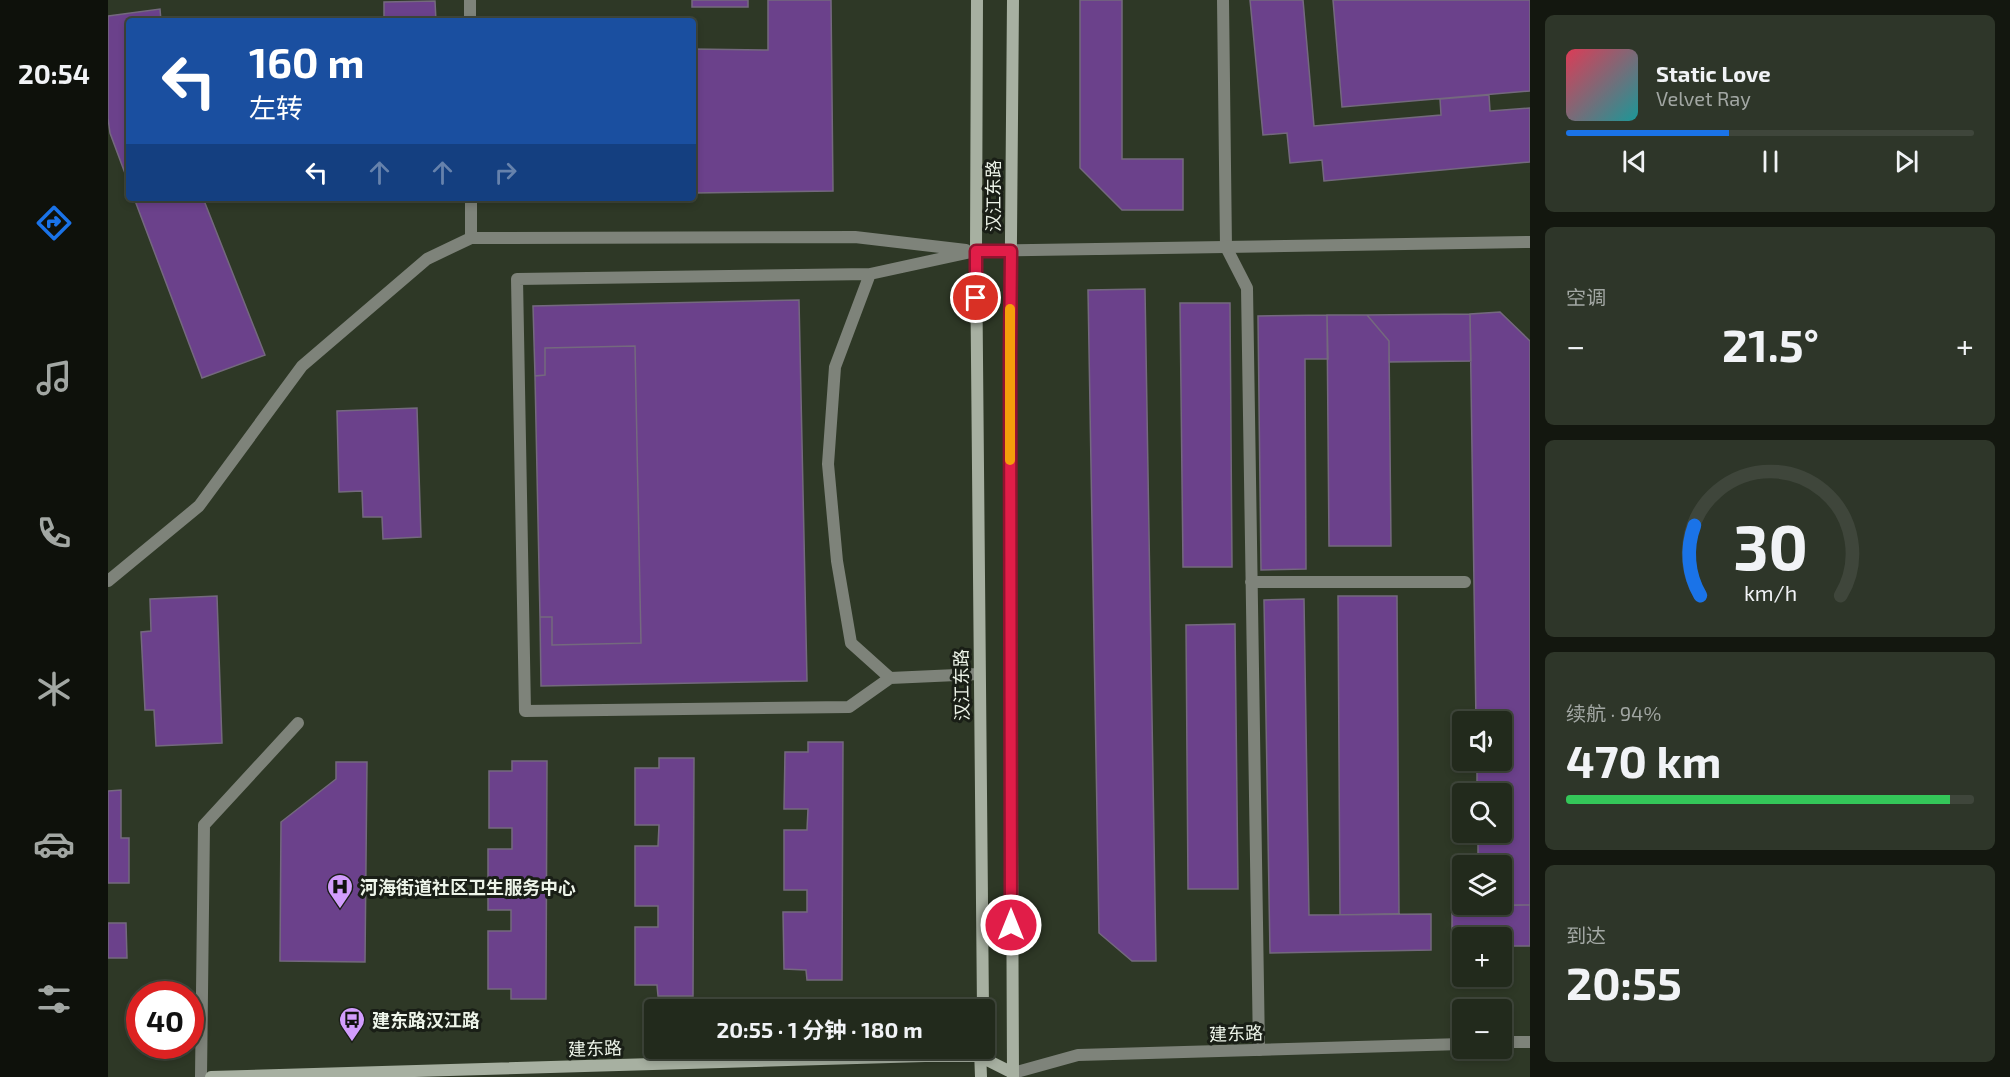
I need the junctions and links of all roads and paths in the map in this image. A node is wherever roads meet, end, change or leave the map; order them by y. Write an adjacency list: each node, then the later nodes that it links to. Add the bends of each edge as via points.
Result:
1 (470, 0): 5 (street)
2 (977, 0): 10 (street, 汉江东路)
3 (1013, 0): 11 (street, 汉江东路)
4 (1223, 0): 9 (street)
5 (470, 18)
6 (471, 201): 7 (street)
7 (471, 238): 10 (street, via 855,237); 13 (street, via 427,259 302,366 200,506)
8 (1530, 242): 9 (street)
9 (1226, 247): 11 (street); 14 (street, via 1247,288)
10 (976, 251): 11 (street); 12 (street); 16 (street, 汉江东路)
11 (1011, 251): 27 (street, 汉江东路)
12 (870, 274): 17 (street, via 835,366 828,464 837,561 851,643); 17 (street, via 517,279 525,711 849,707)
13 (108, 580)
14 (1251, 582): 15 (street); 23 (street)
15 (1465, 582)
16 (979, 674): 17 (street); 19 (street, 汉江东路)
17 (890, 678)
18 (298, 723): 28 (street, via 204,825)
19 (983, 999)
20 (1512, 1042): 21 (street)
21 (1530, 1042)
22 (1452, 1044): 23 (street, 建东路)
23 (1259, 1050): 27 (street, 建东路, via 1078,1055)
24 (833, 1059): 29 (street, 建东路)
25 (980, 1059): 30 (street)
26 (989, 1059): 27 (street, 建东路)
27 (1011, 1076)
28 (201, 1077)
29 (211, 1077)
30 (981, 1077)

